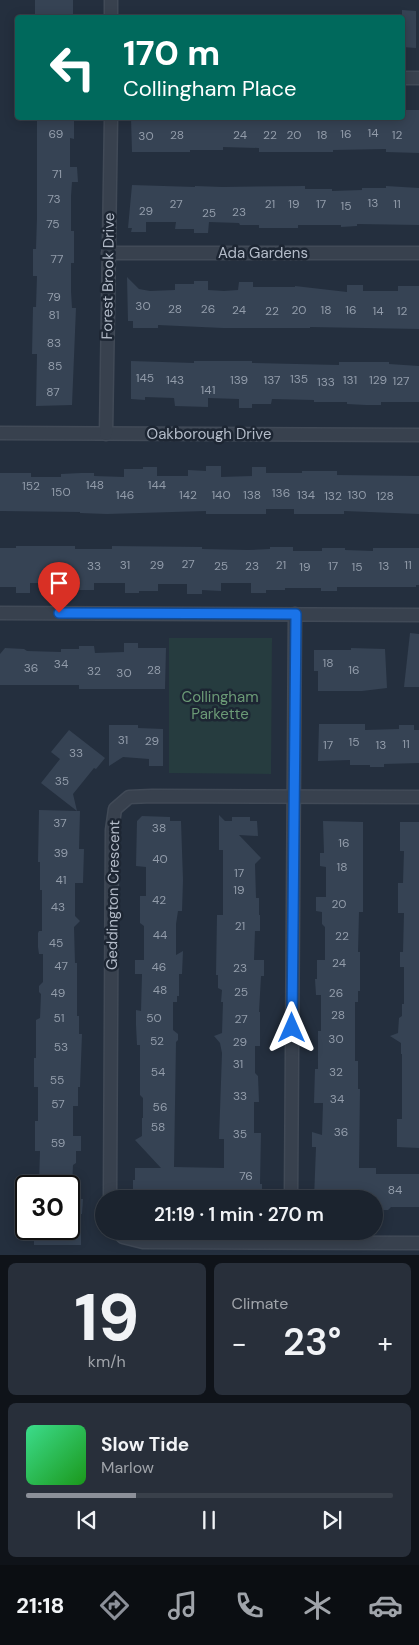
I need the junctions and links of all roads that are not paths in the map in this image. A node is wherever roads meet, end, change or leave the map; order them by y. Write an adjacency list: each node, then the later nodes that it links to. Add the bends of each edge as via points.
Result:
1 (111, 0): 2 (street)
2 (111, 15)
3 (405, 78): 4 (street)
4 (419, 78)
5 (111, 120): 6 (street, Forest Brook Drive)
6 (108, 253): 7 (street, Ada Gardens); 9 (street, Forest Brook Drive)
7 (419, 254)
8 (0, 433): 9 (street, Oakborough Drive)
9 (106, 434): 10 (street, Oakborough Drive)
10 (419, 435)
11 (0, 613): 12 (street)
12 (296, 614): 13 (street); 14 (street)
13 (419, 615)
14 (294, 796): 15 (street, Geddington Crescent); 16 (street, Geddington Crescent, via 128,797 115,809 112,830); 17 (street)
15 (419, 797)
16 (110, 1190)
17 (290, 1190)
18 (135, 1240): 19 (street)
19 (202, 1240)
20 (354, 1240): 21 (street)
21 (419, 1243)

